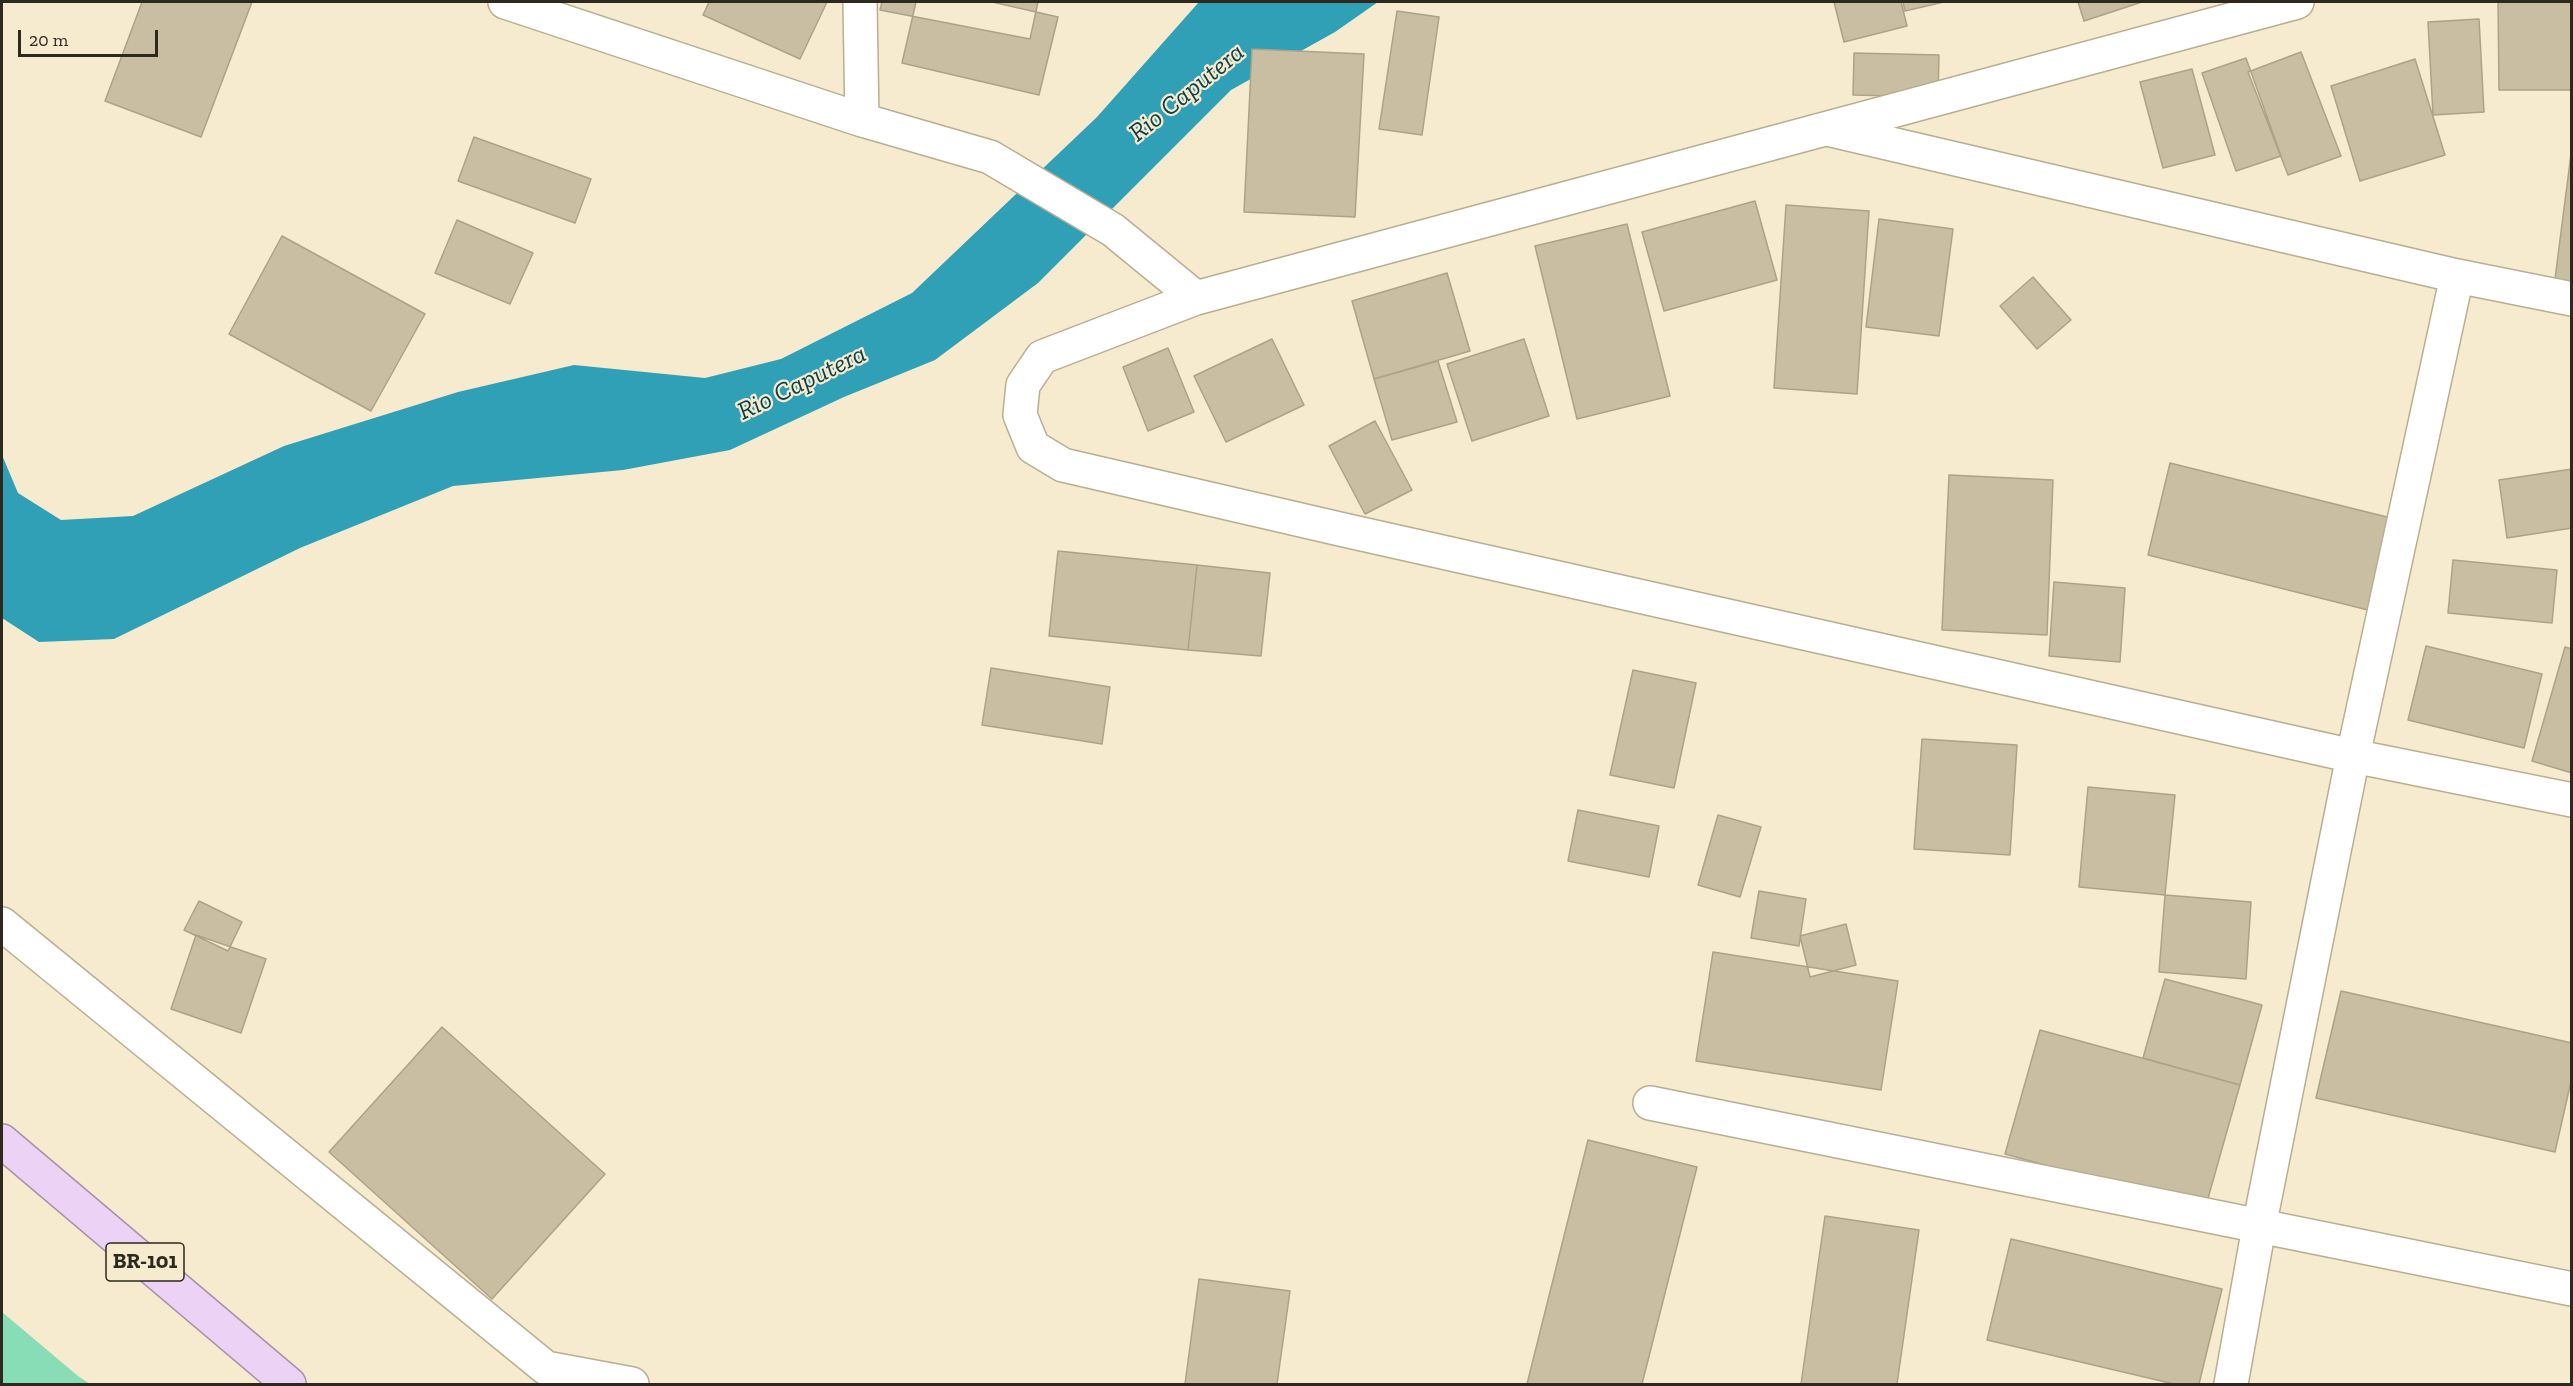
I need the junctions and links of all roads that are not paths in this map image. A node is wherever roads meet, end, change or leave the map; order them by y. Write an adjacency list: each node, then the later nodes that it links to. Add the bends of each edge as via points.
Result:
1 (505, 2): 4 (street)
2 (860, 2): 4 (street)
3 (2297, 2): 5 (street)
4 (862, 120): 7 (street, via 990,157 1113,230)
5 (1822, 128): 6 (street); 7 (street)
6 (2457, 276): 8 (street); 9 (street)
7 (1196, 298): 9 (street, via 1042,357 1023,385 1020,415 1033,447 1063,465)
8 (2571, 299)
9 (2353, 756): 10 (street); 14 (street)
10 (2571, 800)
11 (2, 924): 17 (street, via 546,1368)
12 (1650, 1103): 14 (street)
13 (2, 1141): 16 (highway, BR-101)
14 (2259, 1227): 15 (street); 18 (street)
15 (2571, 1288)
16 (289, 1384)
17 (632, 1384)
18 (2231, 1384)

